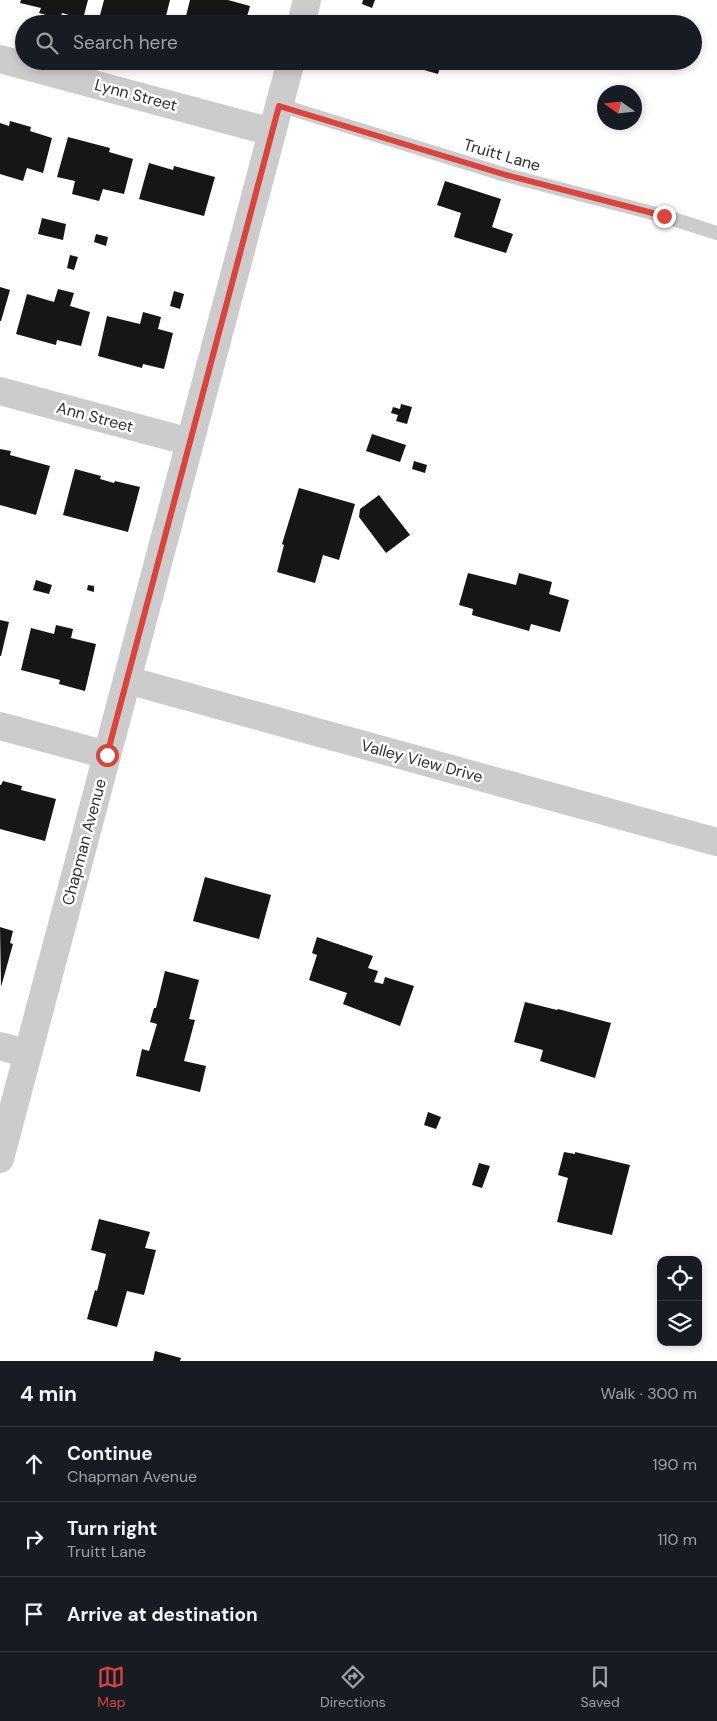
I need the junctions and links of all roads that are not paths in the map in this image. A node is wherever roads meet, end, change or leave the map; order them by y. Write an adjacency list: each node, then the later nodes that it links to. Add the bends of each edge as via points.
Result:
1 (307, 0): 2 (street)
2 (303, 15)
3 (0, 59): 4 (street, Lynn Street)
4 (15, 63)
5 (41, 70): 8 (street, Lynn Street)
6 (289, 70): 7 (street, Chapman Avenue)
7 (279, 106): 8 (street, Chapman Avenue); 9 (lane, Truitt Lane, via 506,175)
8 (272, 132): 11 (street, Chapman Avenue)
9 (717, 233)
10 (0, 392): 11 (street, Ann Street)
11 (190, 442): 12 (street, Chapman Avenue)
12 (127, 680): 14 (street, Chapman Avenue); 15 (street, Valley View Drive)
13 (0, 726): 14 (street)
14 (107, 755): 17 (street, Chapman Avenue)
15 (717, 842)
16 (0, 1046): 17 (street)
17 (28, 1054): 18 (street, Chapman Avenue)
18 (0, 1159)

